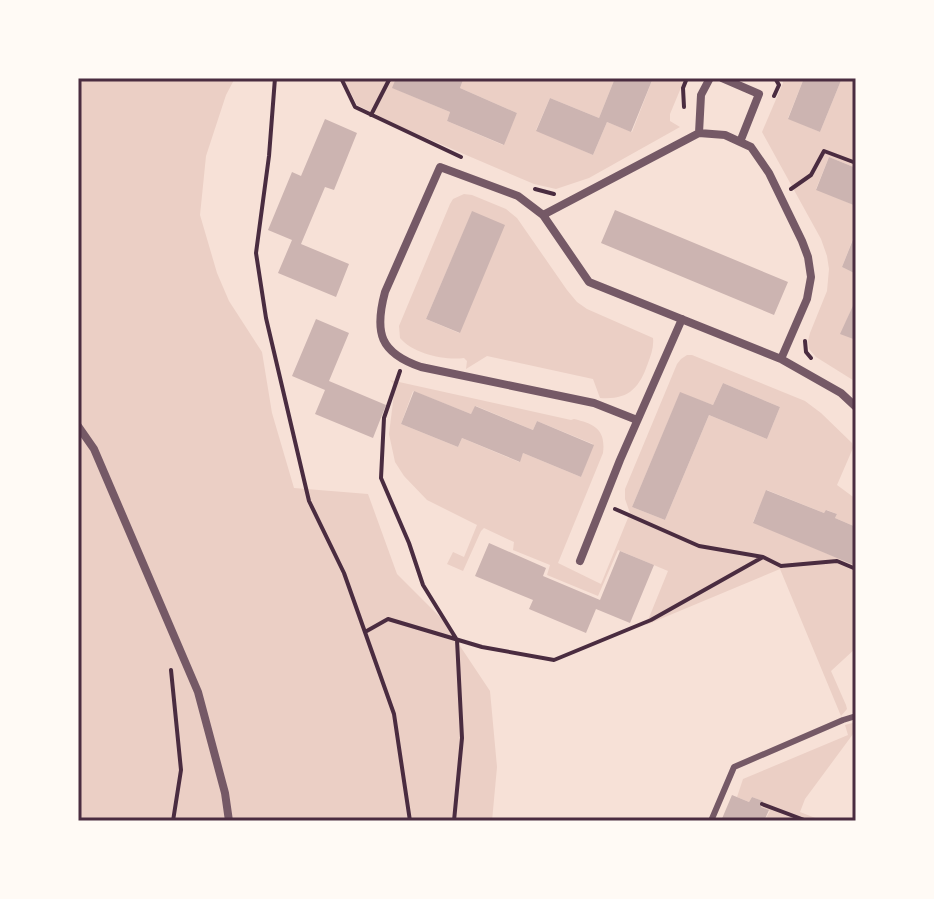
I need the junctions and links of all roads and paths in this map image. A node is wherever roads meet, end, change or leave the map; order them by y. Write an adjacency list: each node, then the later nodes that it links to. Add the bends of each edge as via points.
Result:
1 (275, 78): 27 (path, via 256,253 266,318 309,501)
2 (341, 78): 7 (path, via 355,107)
3 (390, 78): 7 (path)
4 (687, 78): 8 (path)
5 (710, 78): 9 (street, via 701,95)
6 (722, 78): 10 (street, via 759,94)
7 (371, 115): 11 (path)
8 (684, 115)
9 (699, 133): 10 (street); 16 (street)
10 (740, 142): 18 (street, via 751,147 769,173 808,257 807,299)
11 (461, 157)
12 (856, 163): 14 (path, via 824,151 811,175)
13 (528, 186): 15 (path)
14 (790, 190)
15 (558, 194)
16 (543, 215): 17 (street, via 589,282); 19 (street, via 518,196 440,167 380,312 386,347)
17 (682, 319): 18 (street); 21 (street)
18 (781, 359): 20 (street)
19 (403, 361): 21 (street, via 594,403); 28 (path, via 384,418 381,478 423,585)
20 (856, 407)
21 (637, 420): 23 (street)
22 (78, 426): 33 (street, via 94,449 198,692)
23 (603, 504): 24 (path, via 699,546); 25 (street)
24 (763, 557): 26 (path, via 781,566 837,561); 28 (path, via 651,620 554,660)
25 (580, 561)
26 (856, 569)
27 (365, 632): 28 (path, via 388,619); 34 (path, via 394,714)
28 (457, 640): 35 (path, via 462,738)
29 (171, 661): 32 (path, via 181,770)
30 (856, 716): 36 (lane, via 734,767)
31 (762, 804): 37 (path)
32 (173, 821)
33 (229, 821)
34 (410, 821)
35 (454, 821)
36 (711, 821)
37 (807, 821)

